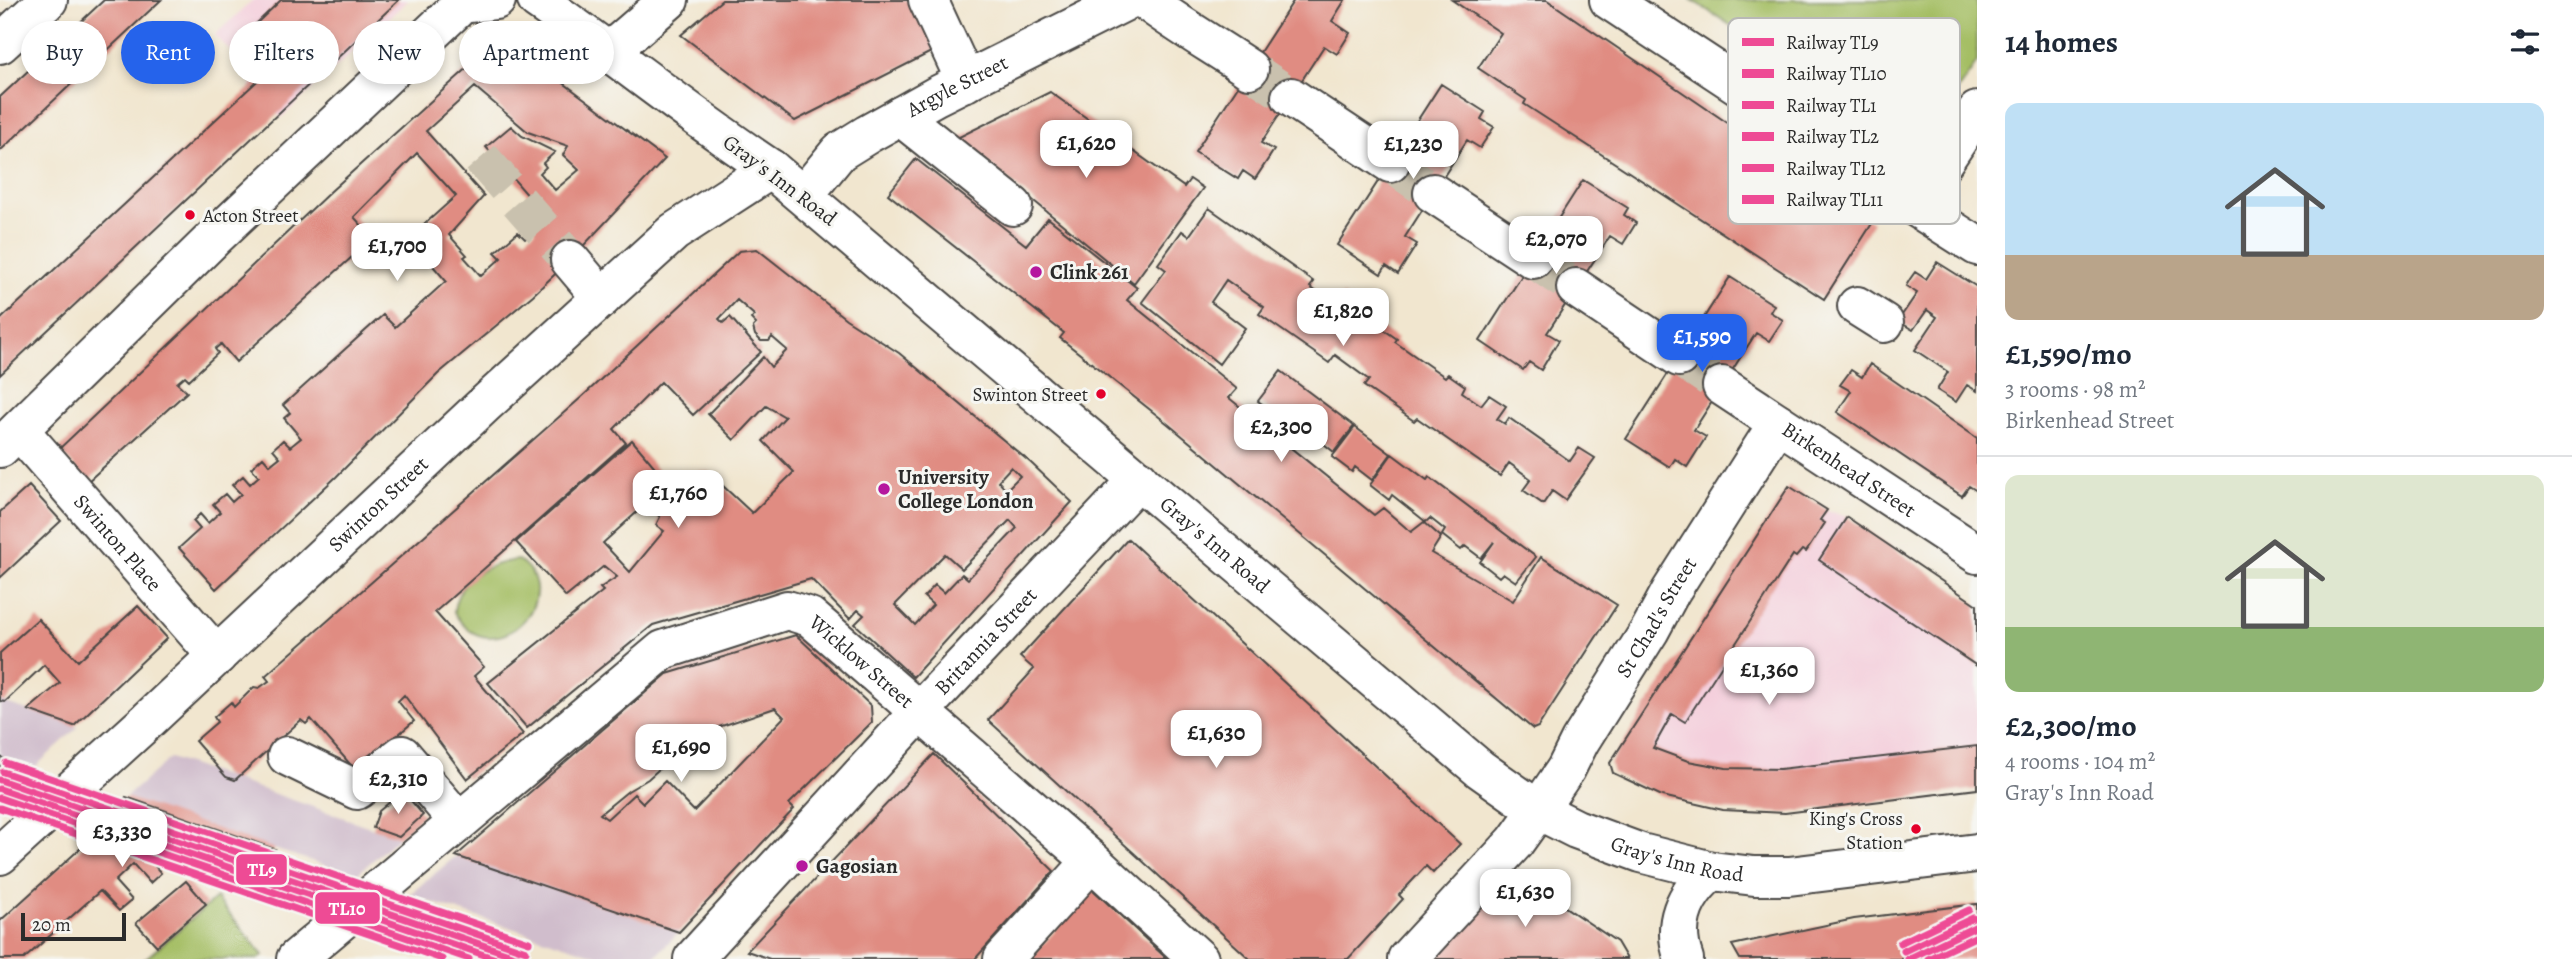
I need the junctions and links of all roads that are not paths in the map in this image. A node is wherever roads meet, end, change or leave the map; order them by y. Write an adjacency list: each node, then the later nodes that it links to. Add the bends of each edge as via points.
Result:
1 (48, 0): 10 (main road)
2 (537, 0): 9 (main road, Gray's Inn Road)
3 (669, 0): 11 (main road)
4 (928, 0): 15 (main road)
5 (1128, 0): 15 (main road, Argyle Street)
6 (1145, 0): 13 (main road)
7 (1609, 0): 14 (main road)
8 (473, 1): 34 (main road, via 214,237)
9 (567, 21)
10 (0, 44)
11 (614, 48)
12 (614, 54): 21 (main road, Gray's Inn Road)
13 (1249, 69)
14 (1728, 78)
15 (966, 82): 18 (main road, Argyle Street)
16 (1291, 97): 20 (main road)
17 (1977, 111): 19 (main road)
18 (900, 116): 23 (main road, Argyle Street, via 839,152); 24 (main road)
19 (1960, 137)
20 (1390, 163)
21 (771, 169): 23 (main road, Gray's Inn Road); 30 (main road, Swinton Street, via 674,232)
22 (1433, 193): 27 (main road)
23 (804, 195): 35 (main road, Gray's Inn Road)
24 (1013, 206)
25 (1942, 224): 26 (main road)
26 (1977, 246)
27 (1533, 259)
28 (570, 260): 30 (main road)
29 (1576, 288): 31 (main road)
30 (602, 298): 37 (main road, Swinton Street)
31 (1679, 357)
32 (1722, 386): 33 (main road, Birkenhead Street)
33 (1778, 424): 36 (main road, Birkenhead Street); 40 (main road, St Chad's Street)
34 (9, 439): 37 (main road, Swinton Place)
35 (1139, 479): 38 (main road, Britannia Street); 40 (main road, Gray's Inn Road, via 1480,769)
36 (1977, 554)
37 (217, 656): 43 (main road, Swinton Street)
38 (919, 712): 41 (main road, Wicklow Street, via 810,617 787,610 663,649); 44 (main road, Wicklow Street); 47 (main road, Britannia Street)
39 (287, 756): 41 (main road, via 357,790 402,755)
40 (1538, 810): 45 (main road, Gray's Inn Road, via 1619,846); 50 (main road, St Chad's Street, via 1515,842)
41 (455, 823): 46 (main road, Wicklow Street)
42 (1977, 853): 45 (main road, Gray's Inn Road, via 1789,876)
43 (0, 855)
44 (1092, 861): 48 (main road); 49 (main road, Wicklow Street)
45 (1712, 871): 51 (main road, via 1692,890 1680,917 1678,940)
46 (296, 959)
47 (693, 959)
48 (1003, 959)
49 (1199, 959)
50 (1407, 959)
51 (1684, 959)

